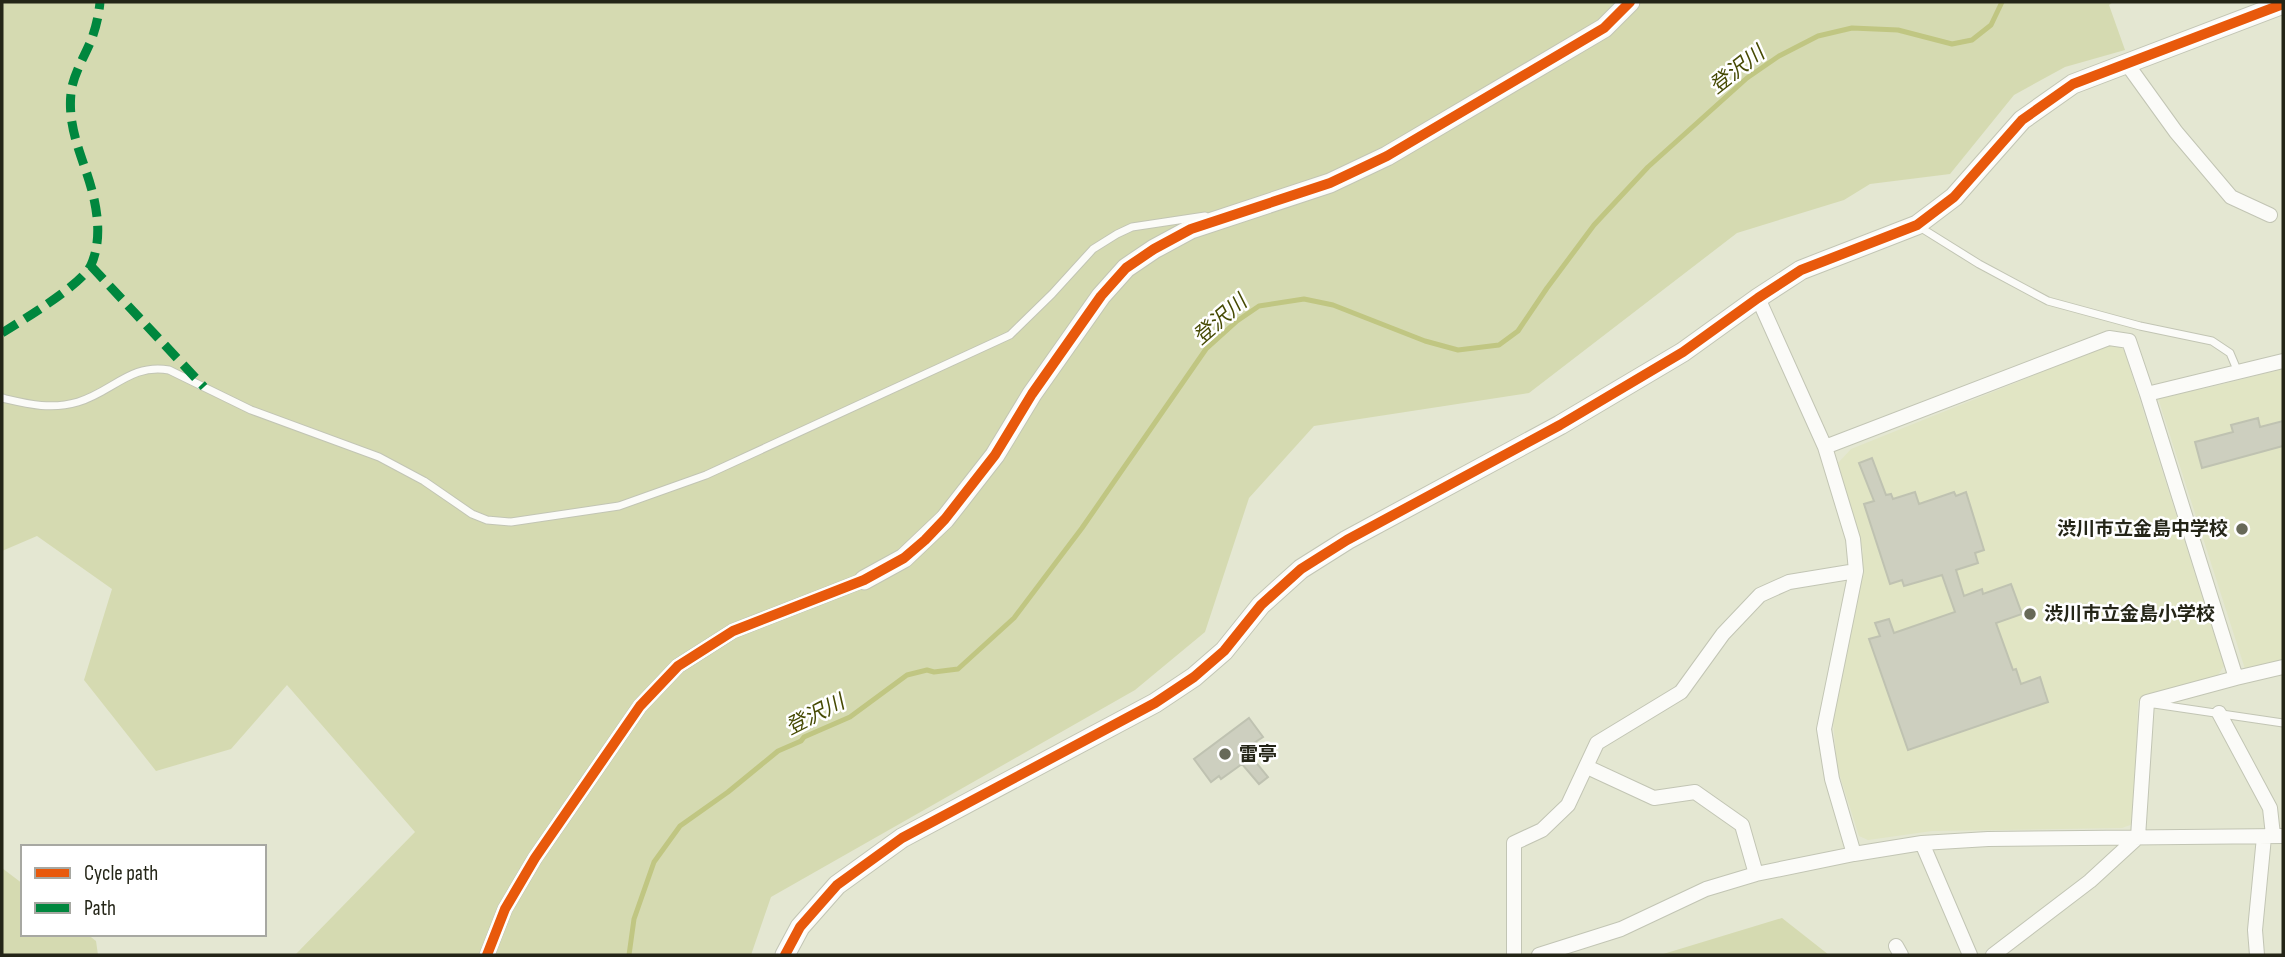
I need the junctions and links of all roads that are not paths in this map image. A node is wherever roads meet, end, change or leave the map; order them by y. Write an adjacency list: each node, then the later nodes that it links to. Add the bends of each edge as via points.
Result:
1 (1630, 2): 4 (street, via 1604,28 1387,156 1330,183)
2 (2280, 4): 3 (street)
3 (2127, 64): 5 (street, via 2231,197); 6 (street, via 2073,84 2022,120 1954,197)
4 (1242, 212): 11 (lane, via 1124,230 1093,248 1010,335 706,475 619,506 511,522 487,520 379,457 251,410 169,370 136,372 78,402 40,407); 14 (street, via 1192,229 1126,268 1101,296 995,455 945,519 904,558)
5 (2270, 215)
6 (1917, 225): 7 (street, via 1801,270); 9 (lane, via 2048,301 2212,341 2230,353)
7 (1758, 298): 12 (street); 27 (street, via 1683,352 1582,412 1301,569 1261,605 1224,650 1155,703 902,838 837,884 800,927)
8 (2283, 362): 9 (street)
9 (2238, 372): 10 (street)
10 (2147, 394): 12 (street, via 2129,341 2109,338); 16 (street)
11 (2, 398)
12 (1825, 447): 13 (street, via 1853,540)
13 (1856, 571): 20 (street, via 1789,582 1760,595 1681,692 1597,743); 24 (street, via 1824,729 1832,779)
14 (863, 580): 26 (street, via 733,631 678,666 640,706 536,858 505,909)
15 (2283, 667): 16 (street)
16 (2236, 678): 17 (street)
17 (2147, 702): 18 (lane); 22 (street)
18 (2219, 713): 19 (lane); 21 (street, via 2270,807)
19 (2283, 723)
20 (1587, 767): 25 (street, via 1654,798 1695,792 1742,825); 28 (street, via 1567,804 1542,830 1514,844)
21 (2273, 836): 22 (street); 32 (street, via 2255,930)
22 (2138, 837): 23 (street); 31 (street, via 2090,881)
23 (1922, 844): 24 (street); 30 (street)
24 (1854, 854): 25 (street)
25 (1756, 874): 29 (street, via 1706,889 1621,929)
26 (487, 955)
27 (785, 955)
28 (1514, 955)
29 (1539, 955)
30 (1970, 955)
31 (1993, 955)
32 (2257, 955)

